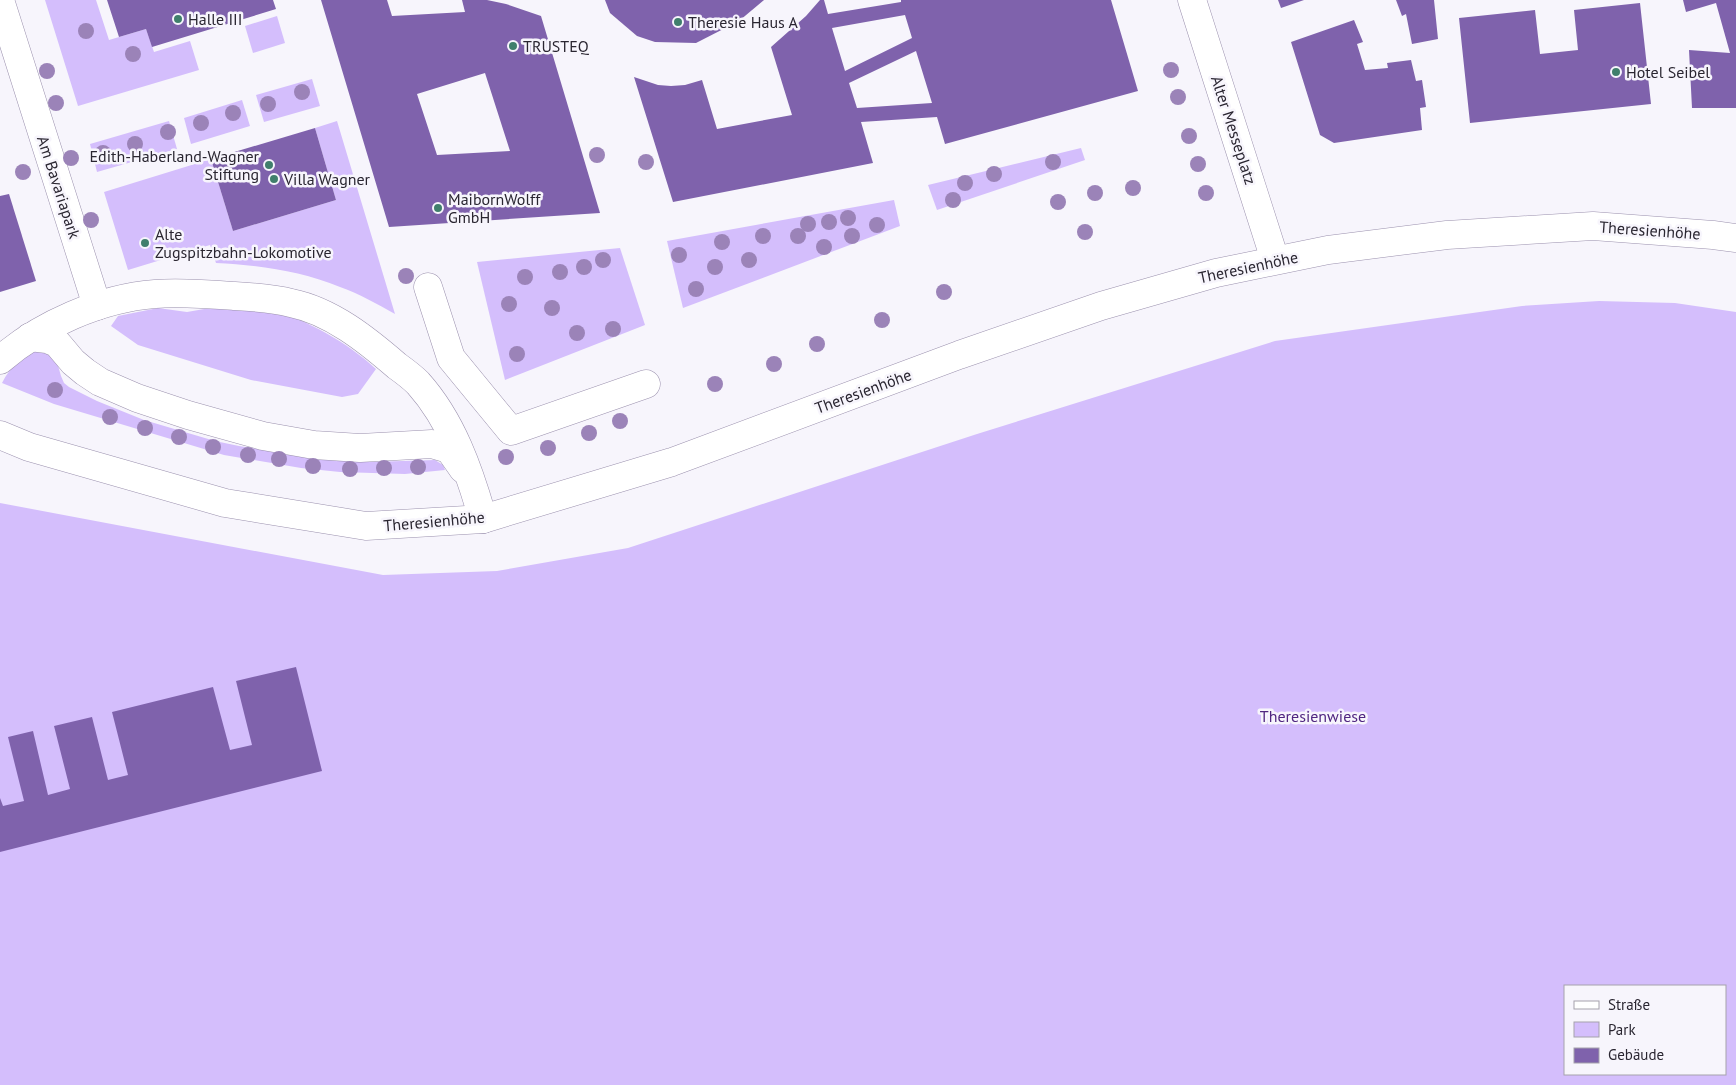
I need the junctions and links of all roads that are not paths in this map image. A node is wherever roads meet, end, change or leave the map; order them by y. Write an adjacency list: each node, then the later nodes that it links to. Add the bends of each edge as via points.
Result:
1 (0, 0): 6 (main road, Am Bavariapark)
2 (1192, 0): 4 (main road, Alter Messeplatz)
3 (1736, 238): 4 (main road, Theresienhöhe, via 1593,226 1447,236 1328,250)
4 (1275, 260): 12 (main road, Theresienhöhe, via 1216,273 1101,306 950,358 672,462)
5 (428, 287): 9 (main road, via 451,358 510,432)
6 (96, 306): 7 (main road); 11 (main road, via 153,294 197,293 291,303 319,313 373,345 417,382 446,421)
7 (30, 337): 8 (main road); 11 (main road, via 57,344 73,362 100,382 188,415 263,436 314,445 360,448 432,444 449,449)
8 (0, 360)
9 (646, 384)
10 (0, 435): 12 (main road, Theresienhöhe, via 29,447 225,503 366,526)
11 (472, 480): 12 (main road)
12 (483, 518)

